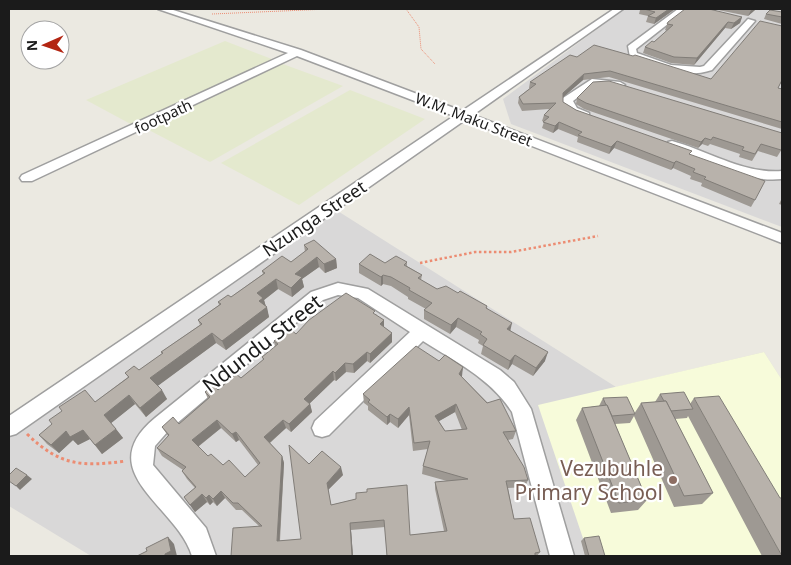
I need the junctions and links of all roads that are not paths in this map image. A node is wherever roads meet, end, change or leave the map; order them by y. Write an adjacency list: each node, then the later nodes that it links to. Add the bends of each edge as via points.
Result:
1 (162, 9): 5 (street, W.M. Maku Street)
2 (619, 9): 7 (street, Nzunga Street)
3 (683, 9): 4 (street, via 631,48 633,55 684,71 702,71)
4 (751, 21)
5 (298, 52): 7 (street, W.M. Maku Street); 11 (street, footpath)
6 (633, 89): 8 (street, via 608,82 592,82 568,98 567,104 573,110)
7 (464, 115): 12 (street, W.M. Maku Street); 14 (street, Nzunga Street)
8 (597, 119)
9 (660, 141): 10 (street, via 758,175)
10 (782, 176)
11 (27, 178)
12 (782, 238)
13 (422, 331): 15 (street); 16 (street, Ndundu Street, via 362,293 345,289 326,292 317,296 151,433 141,458 142,469 198,536); 17 (street, Ndundu Street, via 493,376 507,388 521,409)
14 (12, 424)
15 (322, 428)
16 (204, 556)
17 (562, 556)

